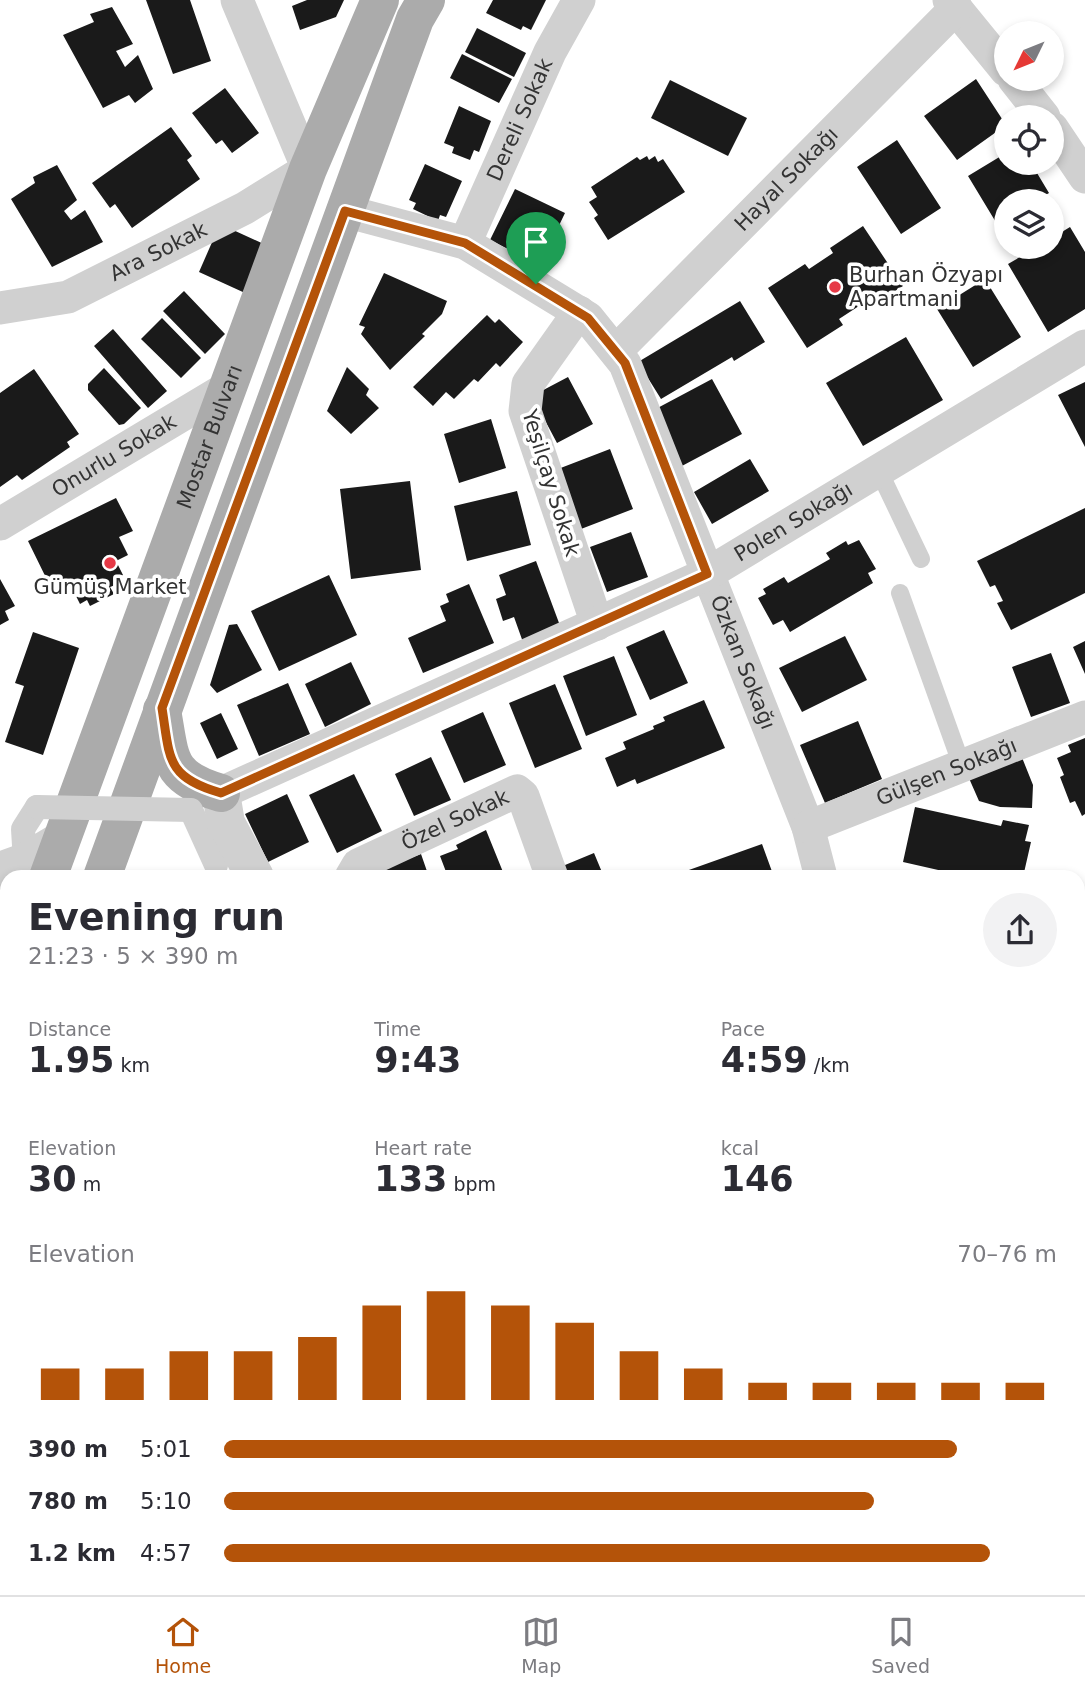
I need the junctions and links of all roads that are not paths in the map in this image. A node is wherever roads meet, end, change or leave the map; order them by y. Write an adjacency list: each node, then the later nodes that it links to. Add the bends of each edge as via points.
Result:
1 (237, 0): 10 (street)
2 (380, 0): 10 (main road, Mostar Bulvarı)
3 (426, 0): 12 (main road)
4 (579, 0): 13 (street, Dereli Sokak, via 550,52)
5 (953, 4): 6 (street); 17 (street, Hayal Sokağı)
6 (994, 55)
7 (1023, 91): 8 (street)
8 (1035, 105)
9 (1064, 146): 11 (street)
10 (308, 169): 14 (street, Ara Sokak, via 245,208 68,297); 18 (main road, Mostar Bulvarı)
11 (1085, 177)
12 (345, 211): 13 (street, Özkan Sokağı); 25 (main road)
13 (465, 243): 15 (street, Özkan Sokağı)
14 (0, 308)
15 (579, 312): 17 (street, Özkan Sokağı); 24 (street, Yeşilçay Sokak, via 528,384 525,411)
16 (1085, 346): 19 (street, Polen Sokağı)
17 (616, 351): 22 (street, Özkan Sokağı, via 625,363)
18 (227, 388): 20 (street, Onurlu Sokak); 31 (main road, Mostar Bulvarı, via 60,841)
19 (879, 471): 21 (lane); 22 (street, Polen Sokağı)
20 (0, 524)
21 (921, 559)
22 (707, 574): 24 (street, Polen Sokağı); 29 (street, Özkan Sokağı)
23 (901, 593): 27 (lane)
24 (597, 624): 28 (street, Polen Sokağı)
25 (162, 708): 28 (main road, via 170,757); 32 (main road)
26 (1085, 717): 27 (street, Gülşen Sokağı)
27 (962, 766): 29 (street, Gülşen Sokağı)
28 (206, 802): 30 (street); 31 (street, bridge, via 37,807 23,829); 33 (street, via 226,823)
29 (808, 827): 36 (street, Özkan Sokağı)
30 (216, 865)
31 (24, 870)
32 (104, 870)
33 (251, 870)
34 (355, 870): 35 (street, Özel Sokak, via 517,791 523,796)
35 (549, 870)
36 (819, 870)

